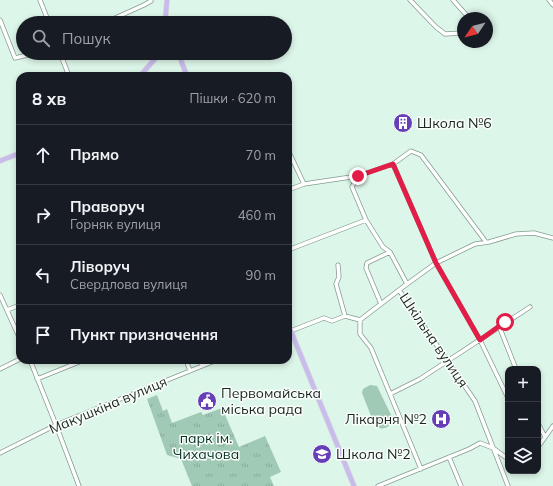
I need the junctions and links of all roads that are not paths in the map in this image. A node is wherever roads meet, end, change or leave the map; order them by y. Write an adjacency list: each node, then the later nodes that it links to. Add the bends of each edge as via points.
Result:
1 (40, 0): 9 (street)
2 (167, 0): 11 (main road)
3 (410, 0): 13 (street, via 445,34)
4 (453, 0): 8 (street)
5 (549, 0): 7 (street)
6 (151, 1): 10 (street)
7 (553, 5)
8 (464, 12)
9 (46, 16)
10 (120, 16)
11 (166, 16)
12 (0, 20): 14 (street)
13 (457, 33)
14 (16, 58)
15 (63, 60): 18 (street)
16 (154, 60): 19 (main road)
17 (181, 60): 20 (main road)
18 (67, 72)
19 (143, 72)
20 (185, 72)
21 (16, 155): 23 (main road)
22 (292, 158): 26 (street)
23 (0, 161)
24 (393, 164): 25 (street); 30 (street, via 411,152 421,155); 33 (street)
25 (358, 176): 26 (street); 28 (street, Шкільна вулиця, via 352,187)
26 (304, 184): 27 (street)
27 (292, 188)
28 (366, 220): 31 (street); 32 (street, Шкільна вулиця, via 383,247)
29 (553, 238): 30 (street, via 534,233 511,235)
30 (486, 242): 33 (street, via 475,244)
31 (292, 248)
32 (390, 252): 35 (street, Шкільна вулиця); 38 (street, via 367,263 366,268)
33 (436, 263): 35 (street); 48 (street)
34 (338, 265): 42 (street, via 339,277 336,284)
35 (407, 284): 36 (street, Шкільна вулиця)
36 (399, 290): 38 (street); 50 (street, Шкільна вулиця)
37 (0, 295): 41 (street)
38 (381, 304): 43 (street)
39 (16, 307): 41 (street)
40 (530, 307): 44 (street)
41 (7, 310): 45 (street)
42 (345, 316): 43 (street); 46 (street, via 332,322 324,318)
43 (360, 320): 61 (street, via 360,334 371,348)
44 (499, 326): 48 (street); 56 (street)
45 (16, 330)
46 (292, 331)
47 (292, 337): 73 (main road)
48 (480, 340): 50 (street); 60 (street)
49 (16, 361): 57 (street)
50 (448, 361): 61 (street); 67 (street, Шкільна вулиця, via 475,400)
51 (31, 364): 59 (street)
52 (74, 364): 59 (street)
53 (187, 364): 58 (street)
54 (207, 364): 55 (street, Макушкіна вулиця)
55 (202, 366): 58 (street, Макушкіна вулиця)
56 (515, 366)
57 (0, 369)
58 (190, 371): 62 (street, Макушкіна вулиця)
59 (37, 379): 62 (street)
60 (505, 392)
61 (390, 394): 71 (street)
62 (56, 425): 68 (street, Макушкіна вулиця); 72 (street)
63 (553, 426): 65 (street)
64 (541, 429): 65 (street)
65 (545, 437): 66 (street)
66 (541, 443)
67 (493, 448): 69 (street, via 480,443); 70 (street); 76 (street, Шкільна вулиця)
68 (0, 453)
69 (449, 457): 71 (street); 75 (street)
70 (505, 457)
71 (421, 468): 74 (street)
72 (79, 486)
73 (354, 486)
74 (378, 486)
75 (461, 486)
76 (508, 486)

